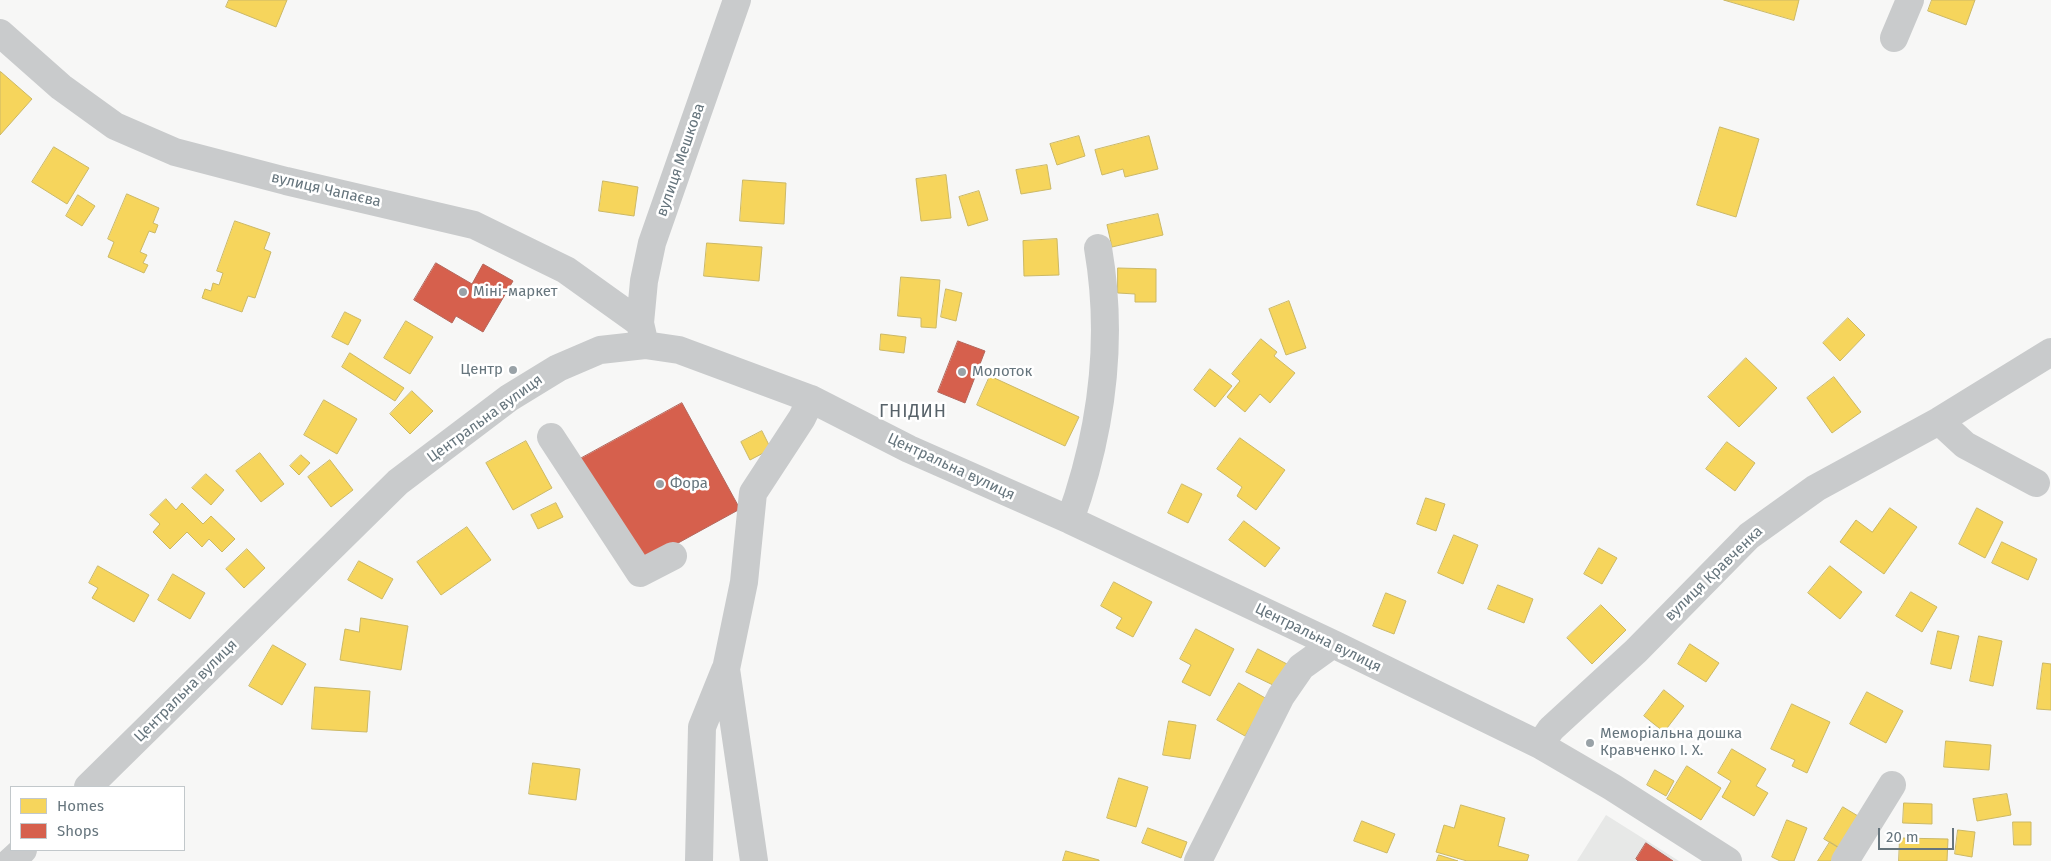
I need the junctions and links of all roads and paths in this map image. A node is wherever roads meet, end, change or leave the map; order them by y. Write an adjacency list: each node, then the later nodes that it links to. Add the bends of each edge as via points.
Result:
1 (737, 0): 6 (street, вулиця Мешкова, via 652,243 644,281)
2 (1910, 0): 4 (street)
3 (0, 33): 6 (street, вулиця Чапаєва, via 115,126 175,152 474,225 566,270)
4 (1894, 38)
5 (1098, 248): 12 (street, via 1106,317 1103,390 1087,464)
6 (643, 334): 8 (street, Центральна вулиця); 18 (street, Центральна вулиця, via 558,368 509,398 398,482)
7 (2051, 352): 9 (street, вулиця Кравченка)
8 (811, 399): 12 (street, Центральна вулиця, via 909,449); 15 (street, via 753,493 744,582)
9 (1939, 421): 11 (street, via 1965,445); 16 (street, вулиця Кравченка, via 1816,488 1748,536 1636,652 1551,729)
10 (551, 437): 13 (street, via 640,573)
11 (2036, 483)
12 (1070, 520): 14 (street, Центральна вулиця)
13 (673, 556)
14 (1333, 644): 16 (street, Центральна вулиця); 23 (street, via 1301,667 1282,696)
15 (726, 669): 21 (street, via 702,727); 22 (street)
16 (1540, 745): 24 (street, Центральна вулиця)
17 (1892, 784): 25 (street)
18 (89, 786)
19 (22, 851): 20 (street)
20 (11, 861)
21 (699, 861)
22 (754, 861)
23 (1198, 861)
24 (1728, 861)
25 (1845, 861)

